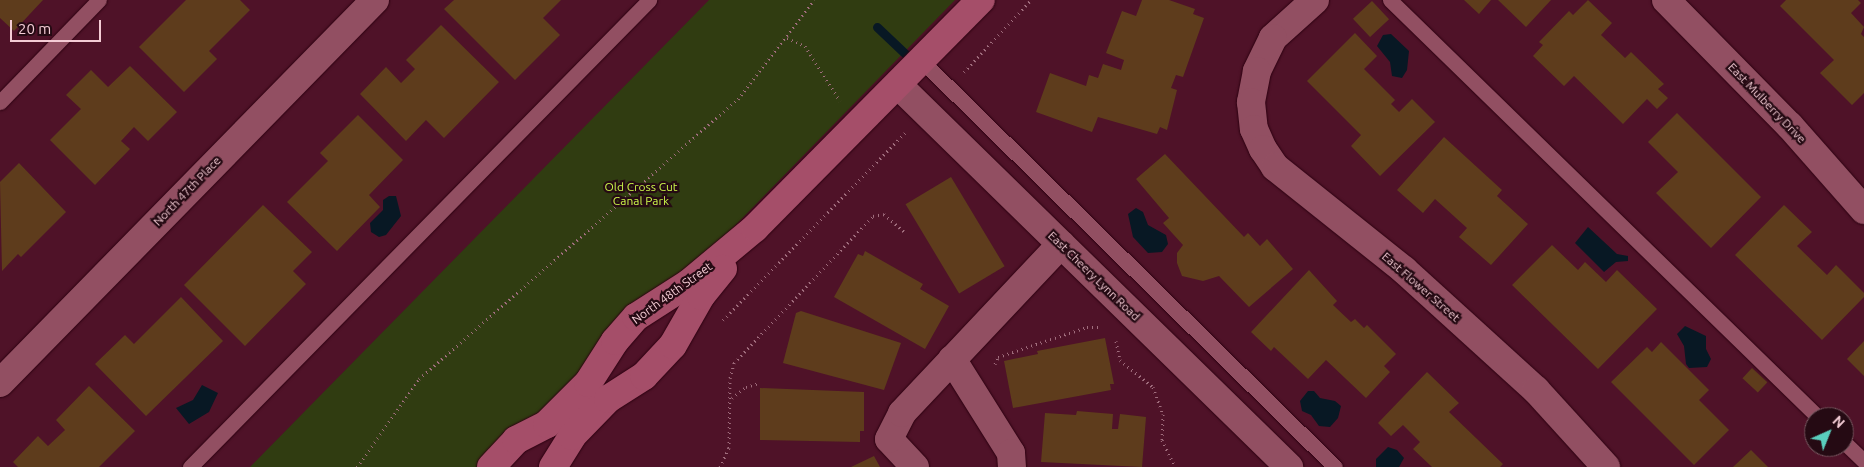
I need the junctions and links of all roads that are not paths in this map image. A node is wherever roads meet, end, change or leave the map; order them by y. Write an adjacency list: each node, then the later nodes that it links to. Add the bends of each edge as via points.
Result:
1 (99, 0): 10 (lane)
2 (375, 0): 15 (street, North 47th Place)
3 (649, 0): 19 (lane)
4 (980, 0): 8 (street, North 48th Street)
5 (1315, 0): 26 (street, East Flower Street, via 1272,38 1257,71 1251,102 1254,129 1275,167 1404,270 1536,390)
6 (1390, 0): 16 (lane)
7 (1666, 0): 11 (street, East Mulberry Drive, via 1790,126)
8 (922, 61): 9 (street, North 48th Street); 25 (lane)
9 (898, 85): 12 (street, North 48th Street); 13 (street, East Cheery Lynn Road)
10 (0, 102)
11 (1864, 210)
12 (755, 228): 20 (street, North 48th Street, via 689,283 636,317 615,341 588,383 547,424 516,440); 21 (street, North 48th Street, via 701,296 673,345 644,376 608,399 572,436)
13 (1061, 244): 14 (street); 24 (street, East Cheery Lynn Road)
14 (952, 359): 22 (street, via 902,413 889,440); 23 (street, via 1011,453)
15 (0, 383)
16 (1808, 407)
17 (1854, 452): 18 (lane)
18 (1864, 461)
19 (190, 467)
20 (491, 467)
21 (553, 467)
22 (915, 467)
23 (1012, 467)
24 (1289, 467)
25 (1335, 467)
26 (1606, 467)

